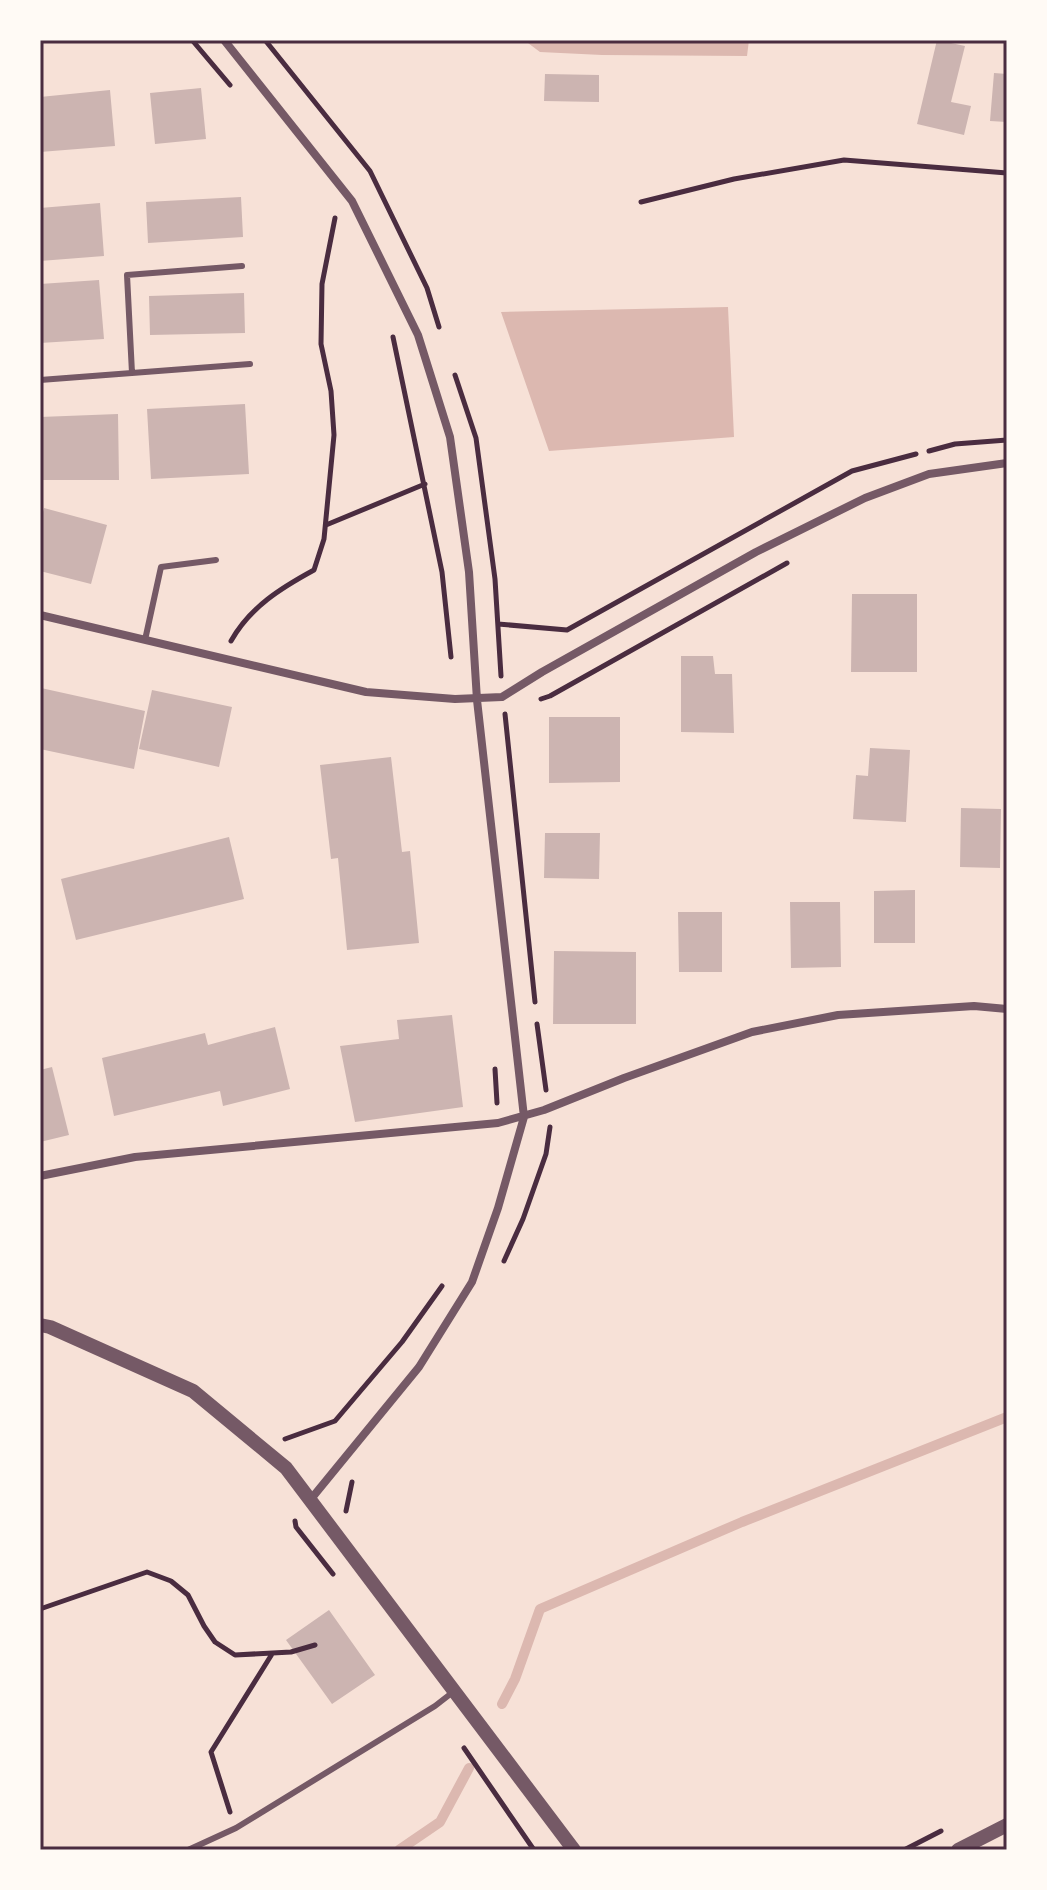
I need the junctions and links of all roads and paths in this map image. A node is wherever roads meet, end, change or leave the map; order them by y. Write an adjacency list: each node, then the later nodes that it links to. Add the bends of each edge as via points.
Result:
1 (192, 40): 3 (path)
2 (224, 40): 25 (street, via 352,201 418,335 450,437 469,572)
3 (232, 88)
4 (1007, 173): 5 (path, via 844,160)
5 (641, 202)
6 (328, 206): 7 (path)
7 (335, 218): 8 (path); 18 (path, via 322,284 321,344 334,435)
8 (342, 231)
9 (242, 266): 12 (lane, via 127,275)
10 (388, 326): 14 (path)
11 (250, 364): 12 (lane)
12 (132, 373): 13 (lane)
13 (40, 380)
14 (409, 411): 15 (path); 17 (path)
15 (399, 413)
16 (1007, 463): 25 (street, via 929,474 865,498 756,552 502,697)
17 (425, 484): 18 (path); 24 (path, via 442,572)
18 (325, 525): 23 (path, via 314,570 250,613)
19 (793, 559): 26 (path)
20 (216, 560): 22 (lane, via 161,567)
21 (40, 615): 22 (street)
22 (145, 640): 23 (street)
23 (224, 658): 24 (street, via 366,692)
24 (455, 699): 25 (street)
25 (477, 700): 29 (street)
26 (535, 700)
27 (1007, 1009): 29 (street, via 974,1006 838,1015 752,1032)
28 (495, 1060): 30 (path)
29 (524, 1117): 30 (street); 35 (street, via 472,1282 419,1367)
30 (498, 1123): 31 (street, via 135,1157)
31 (40, 1176)
32 (443, 1285): 34 (path, via 335,1421)
33 (40, 1325): 34 (street, via 193,1391)
34 (261, 1447): 35 (street)
35 (311, 1499): 39 (street)
36 (40, 1609): 38 (path, via 147,1572 188,1595 215,1642 235,1655)
37 (315, 1645): 38 (path)
38 (272, 1653): 41 (path, via 211,1752)
39 (453, 1692): 41 (lane); 43 (street)
40 (1007, 1825): 44 (street)
41 (236, 1828): 42 (lane)
42 (188, 1850)
43 (574, 1850)
44 (958, 1850)

